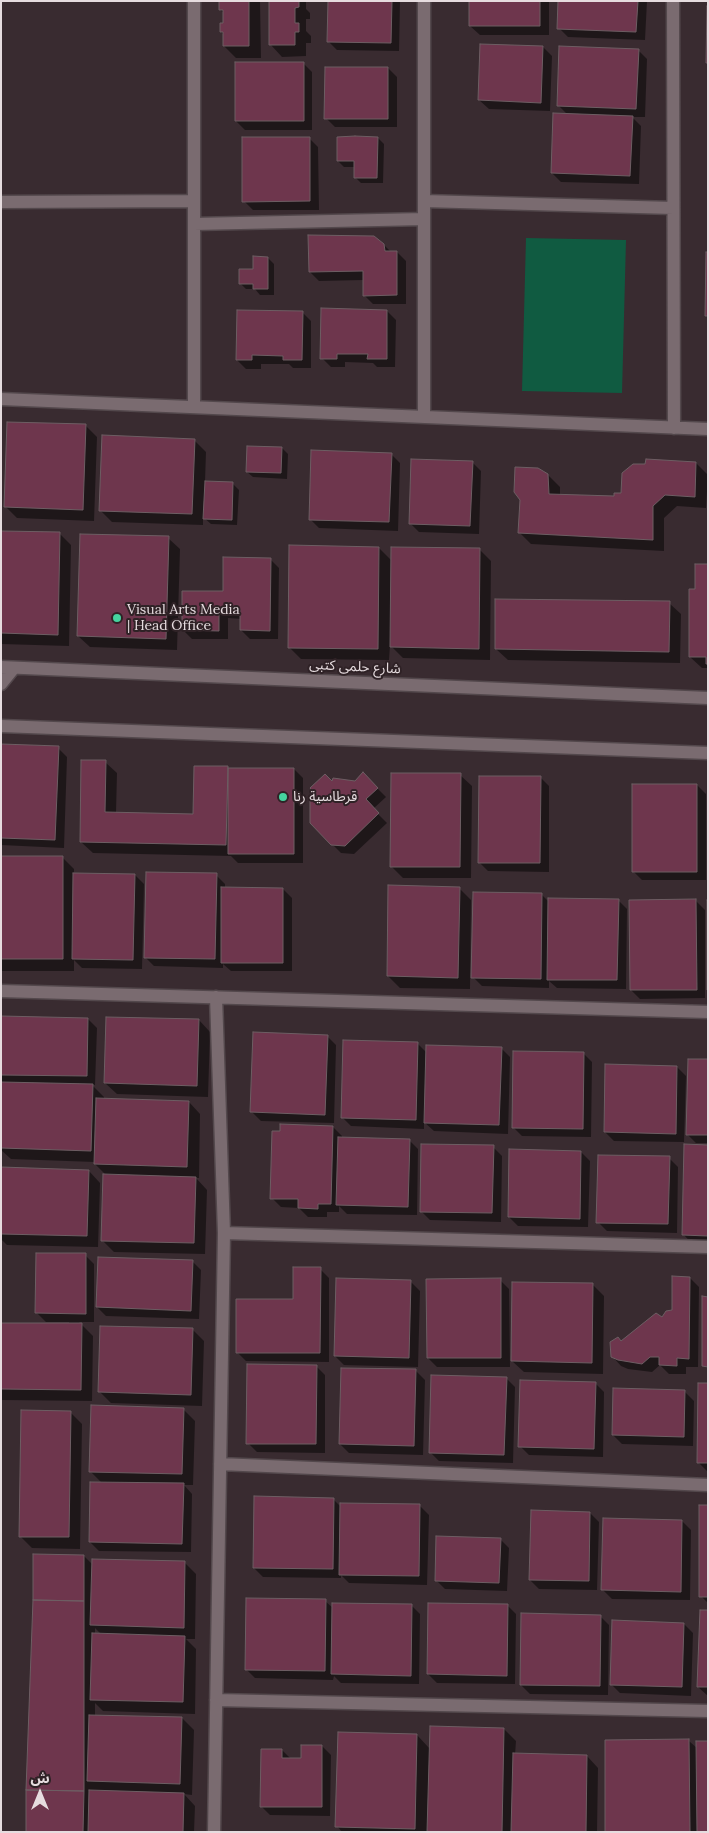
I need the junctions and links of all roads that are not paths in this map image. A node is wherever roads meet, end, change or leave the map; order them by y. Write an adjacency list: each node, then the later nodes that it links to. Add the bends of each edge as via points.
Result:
1 (194, 1): 4 (street)
2 (424, 1): 5 (street)
3 (673, 1): 7 (street)
4 (194, 201): 6 (street); 9 (street)
5 (424, 201): 7 (street); 8 (street)
6 (1, 202)
7 (673, 208): 13 (street)
8 (424, 219): 9 (street); 12 (street)
9 (194, 224): 11 (street)
10 (1, 399): 11 (street)
11 (194, 406): 12 (street)
12 (424, 416): 13 (street)
13 (674, 428): 14 (street)
14 (708, 429)
15 (8, 667): 16 (street); 17 (street, شارع حلمى كتبى)
16 (1, 684)
17 (708, 698)
18 (2, 725): 19 (street)
19 (708, 753)
20 (1, 991): 21 (street)
21 (216, 998): 22 (street); 23 (street)
22 (708, 1012)
23 (224, 1233): 24 (street); 25 (street)
24 (708, 1247)
25 (220, 1464): 26 (street); 27 (street)
26 (708, 1485)
27 (216, 1700): 28 (street); 29 (street)
28 (708, 1710)
29 (214, 1832)

